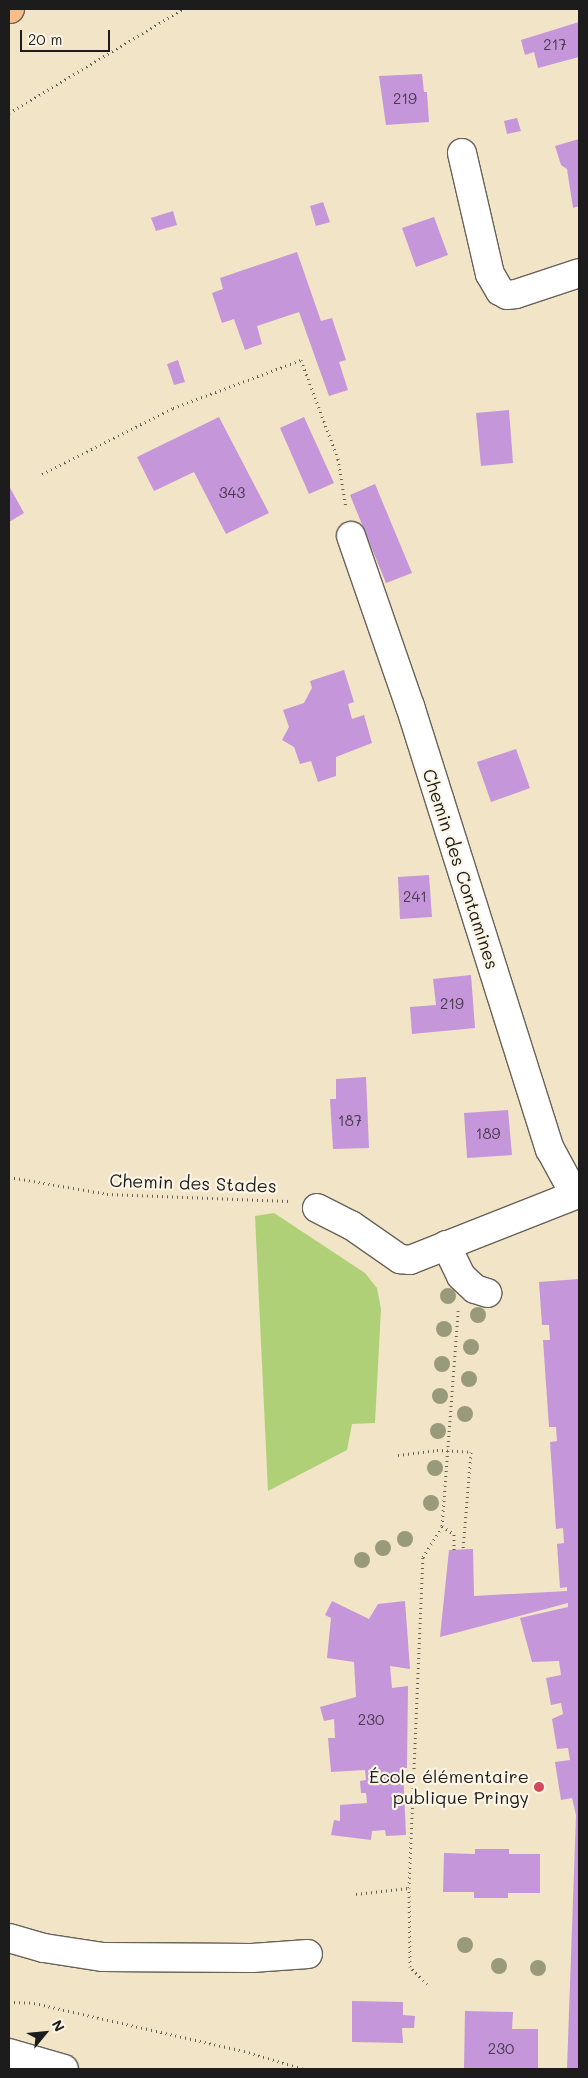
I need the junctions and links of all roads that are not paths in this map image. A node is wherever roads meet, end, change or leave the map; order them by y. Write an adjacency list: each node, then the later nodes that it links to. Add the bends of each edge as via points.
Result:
1 (462, 153): 2 (street, via 490,274 500,291 507,295 516,294)
2 (579, 274)
3 (351, 536): 4 (street, Chemin des Contamines, via 410,706 550,1149)
4 (577, 1195): 6 (street)
5 (317, 1208): 6 (street, via 351,1225 400,1259 418,1259)
6 (446, 1246): 7 (street, via 461,1276 475,1288)
7 (488, 1293)
8 (9, 1938): 9 (street, via 44,1948 103,1957 252,1958)
9 (308, 1954)
10 (9, 2053): 11 (street)
11 (64, 2069)

